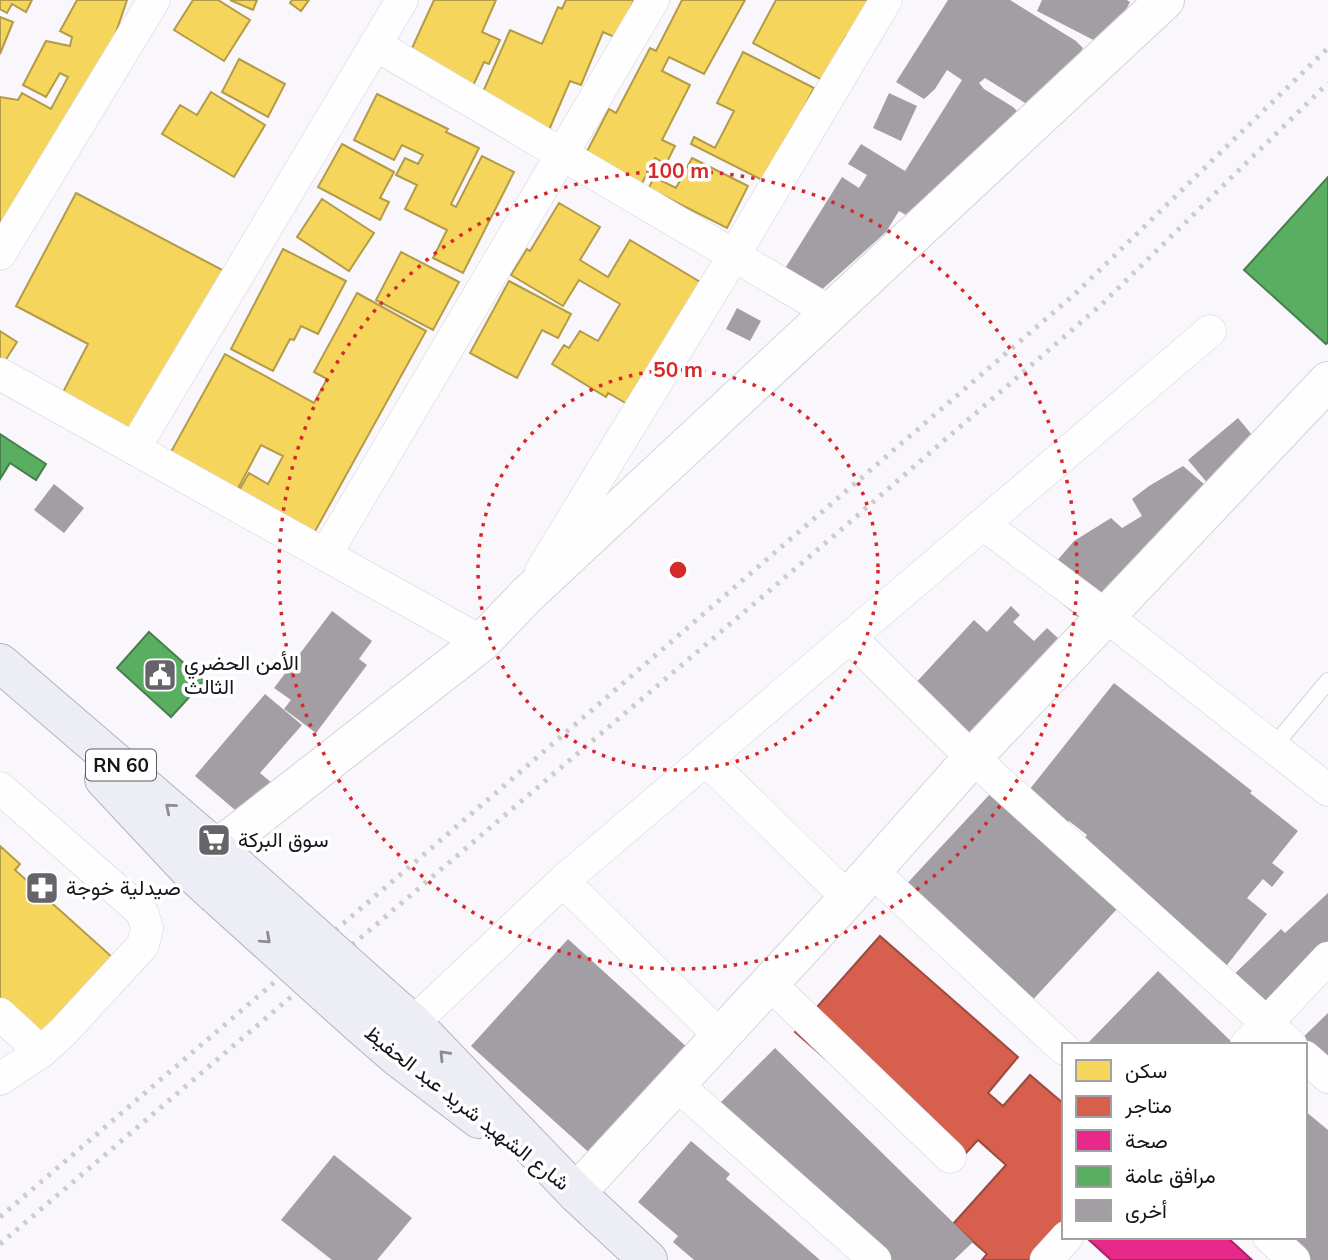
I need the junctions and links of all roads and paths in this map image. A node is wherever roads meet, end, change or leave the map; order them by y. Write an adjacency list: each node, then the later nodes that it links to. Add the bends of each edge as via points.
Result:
1 (154, 0): 8 (street)
2 (402, 0): 6 (street)
3 (653, 0): 7 (street)
4 (886, 0): 9 (street)
5 (1165, 0): 10 (street)
6 (376, 45): 7 (street); 14 (street)
7 (560, 155): 9 (street); 16 (street)
8 (0, 254)
9 (733, 257): 10 (street); 17 (street)
10 (830, 312): 17 (street)
11 (1210, 331): 15 (street)
12 (0, 374): 14 (street)
13 (1328, 382): 18 (street)
14 (134, 449): 16 (street)
15 (983, 524): 18 (street); 19 (street)
16 (326, 554): 20 (street)
17 (527, 595): 20 (street)
18 (1106, 616): 23 (street); 24 (street)
19 (850, 637): 24 (street); 25 (street)
20 (482, 642): 28 (street)
21 (0, 665): 28 (main road, RN 60)
22 (1328, 681): 23 (lane)
23 (1273, 747): 27 (street)
24 (973, 757): 30 (street); 36 (street)
25 (706, 760): 29 (street); 30 (street)
26 (0, 788): 40 (street, via 142,912 147,928 143,945)
27 (1328, 790)
28 (216, 870): 33 (main road, RN 60, bridge)
29 (563, 881): 35 (street); 37 (street)
30 (860, 884): 32 (street); 39 (street)
31 (1328, 958): 36 (street)
32 (768, 982): 37 (street); 45 (street)
33 (370, 1009): 35 (main road, شارع الشهيد شريد عبد الحفيظ / RN 60); 46 (main road, شارع الشهيد شريد عبد الحفيظ / RN 60, via 396,1056)
34 (0, 1014): 40 (street)
35 (413, 1023): 46 (main road, شارع الشهيد شريد عبد الحفيظ / RN 60, one-way to 35)
36 (1256, 1034): 38 (street)
37 (720, 1036): 44 (street)
38 (1285, 1043)
39 (1062, 1047)
40 (41, 1052): 43 (street)
41 (1307, 1059): 42 (street)
42 (1328, 1077)
43 (0, 1079)
44 (677, 1085): 46 (street); 50 (street)
45 (950, 1157)
46 (576, 1193): 49 (main road, شارع الشهيد شريد عبد الحفيظ / RN 60)
47 (1065, 1239): 51 (street)
48 (1271, 1239): 52 (street)
49 (648, 1260)
50 (875, 1260)
51 (1046, 1260)
52 (1294, 1260)

